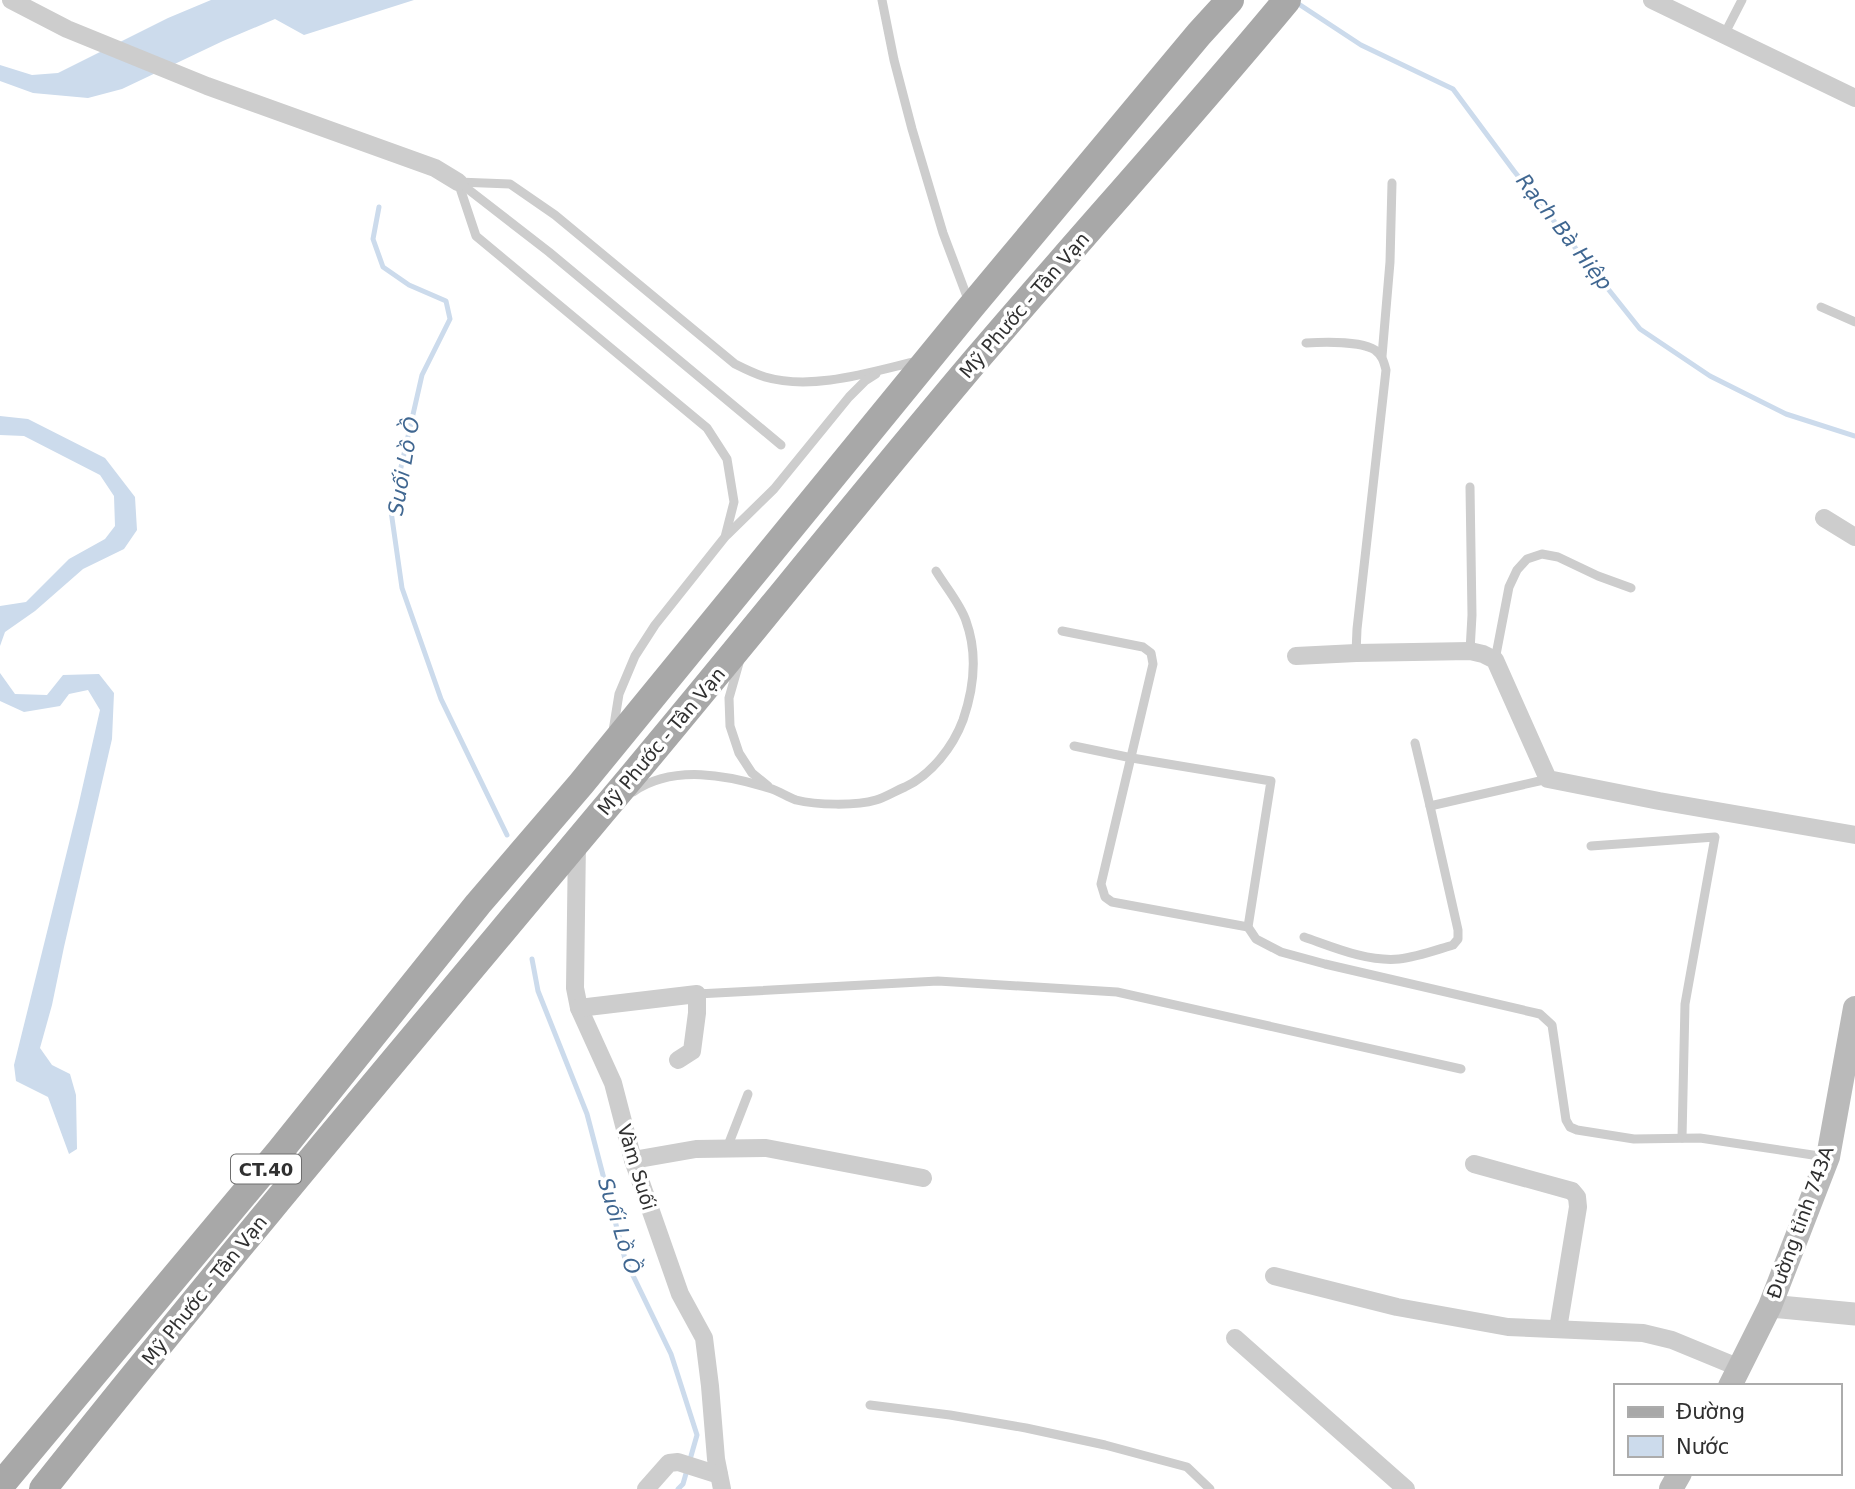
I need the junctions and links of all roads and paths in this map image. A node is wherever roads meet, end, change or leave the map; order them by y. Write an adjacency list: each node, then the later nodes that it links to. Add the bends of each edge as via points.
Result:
1 (11, 0): 9 (street, via 67,29 207,86 435,168)
2 (882, 0): 11 (lane, via 912,129)
3 (1230, 0): 11 (main road, Mỹ Phước - Tân Vạn)
4 (1287, 0): 26 (main road, Mỹ Phước - Tân Vạn, via 976,360)
5 (1652, 0): 7 (street)
6 (1742, 0): 7 (lane)
7 (1724, 35): 8 (street)
8 (1855, 98)
9 (458, 182): 17 (lane, via 510,184 555,215 735,364 751,372 804,383); 18 (lane); 21 (lane, via 476,236 707,428 727,459 734,502)
10 (1392, 183): 15 (lane)
11 (971, 307): 16 (main road, Mỹ Phước - Tân Vạn)
12 (1821, 307): 13 (lane)
13 (1855, 322)
14 (1306, 343): 15 (lane, via 1360,345)
15 (1382, 356): 28 (lane, via 1386,370)
16 (930, 359): 17 (lane); 33 (main road, Mỹ Phước - Tân Vạn)
17 (883, 369): 21 (lane, via 849,397 774,489)
18 (780, 444)
19 (1470, 487): 27 (lane)
20 (1824, 518): 22 (street)
21 (725, 537): 33 (lane, via 635,656 620,694)
22 (1855, 537)
23 (936, 571): 36 (lane, via 966,620 974,656 971,697 959,730 933,769 877,800 846,805 797,800)
24 (1631, 588): 30 (lane, via 1559,557 1542,554 1527,559 1509,587)
25 (1062, 631): 34 (lane, via 1151,653 1153,664)
26 (746, 638): 36 (lane, via 729,698 730,726 752,773); 38 (main road, Mỹ Phước - Tân Vạn)
27 (1470, 651): 28 (street); 30 (street)
28 (1356, 653): 29 (street)
29 (1296, 656)
30 (1495, 660): 35 (street)
31 (1415, 743): 37 (lane)
32 (1074, 746): 34 (lane)
33 (610, 748): 64 (main road, Mỹ Phước - Tân Vạn / CT.40)
34 (1132, 758): 42 (lane, via 1271,781); 42 (lane, via 1101,884 1105,897)
35 (1548, 779): 37 (lane); 39 (street)
36 (772, 789): 38 (lane, via 702,774 667,778 637,789)
37 (1430, 806): 43 (lane, via 1458,939 1452,945 1387,959)
38 (602, 813): 40 (main road, Mỹ Phước - Tân Vạn)
39 (1855, 835)
40 (577, 841): 45 (street, Vàm Suối, via 575,988); 65 (main road, Mỹ Phước - Tân Vạn / CT.40)
41 (1591, 846): 50 (lane, via 1715,836 1685,1004)
42 (1248, 927): 50 (lane, via 1256,939 1281,952 1540,1014 1552,1025 1570,1127 1634,1139)
43 (1304, 937)
44 (697, 994): 45 (street); 47 (street, via 692,1051); 48 (lane, via 938,981 1117,992)
45 (579, 1008): 53 (street, Vàm Suối, via 613,1083)
46 (1855, 1008): 52 (main road, Đường tỉnh 743A)
47 (678, 1060)
48 (1461, 1069)
49 (748, 1094): 51 (lane)
50 (1682, 1138): 52 (lane)
51 (727, 1148): 53 (street); 55 (street, via 766,1148)
52 (1828, 1157): 57 (main road, Đường tỉnh 743A)
53 (633, 1160): 63 (street, Vàm Suối, via 680,1294 704,1338)
54 (1474, 1164): 59 (street, via 1572,1191 1577,1197)
55 (923, 1178)
56 (1274, 1276): 59 (street, via 1397,1307 1508,1327)
57 (1770, 1306): 58 (street); 61 (main road, Đường tỉnh 743A)
58 (1855, 1314)
59 (1558, 1329): 61 (street, via 1643,1333 1672,1340)
60 (1235, 1338): 68 (street)
61 (1735, 1377)
62 (870, 1405): 67 (lane, via 1026,1427 1105,1445 1187,1467)
63 (716, 1479): 66 (street, via 678,1462 669,1463)
64 (0, 1486)
65 (43, 1489)
66 (646, 1489)
67 (1210, 1489)
68 (1406, 1489)

